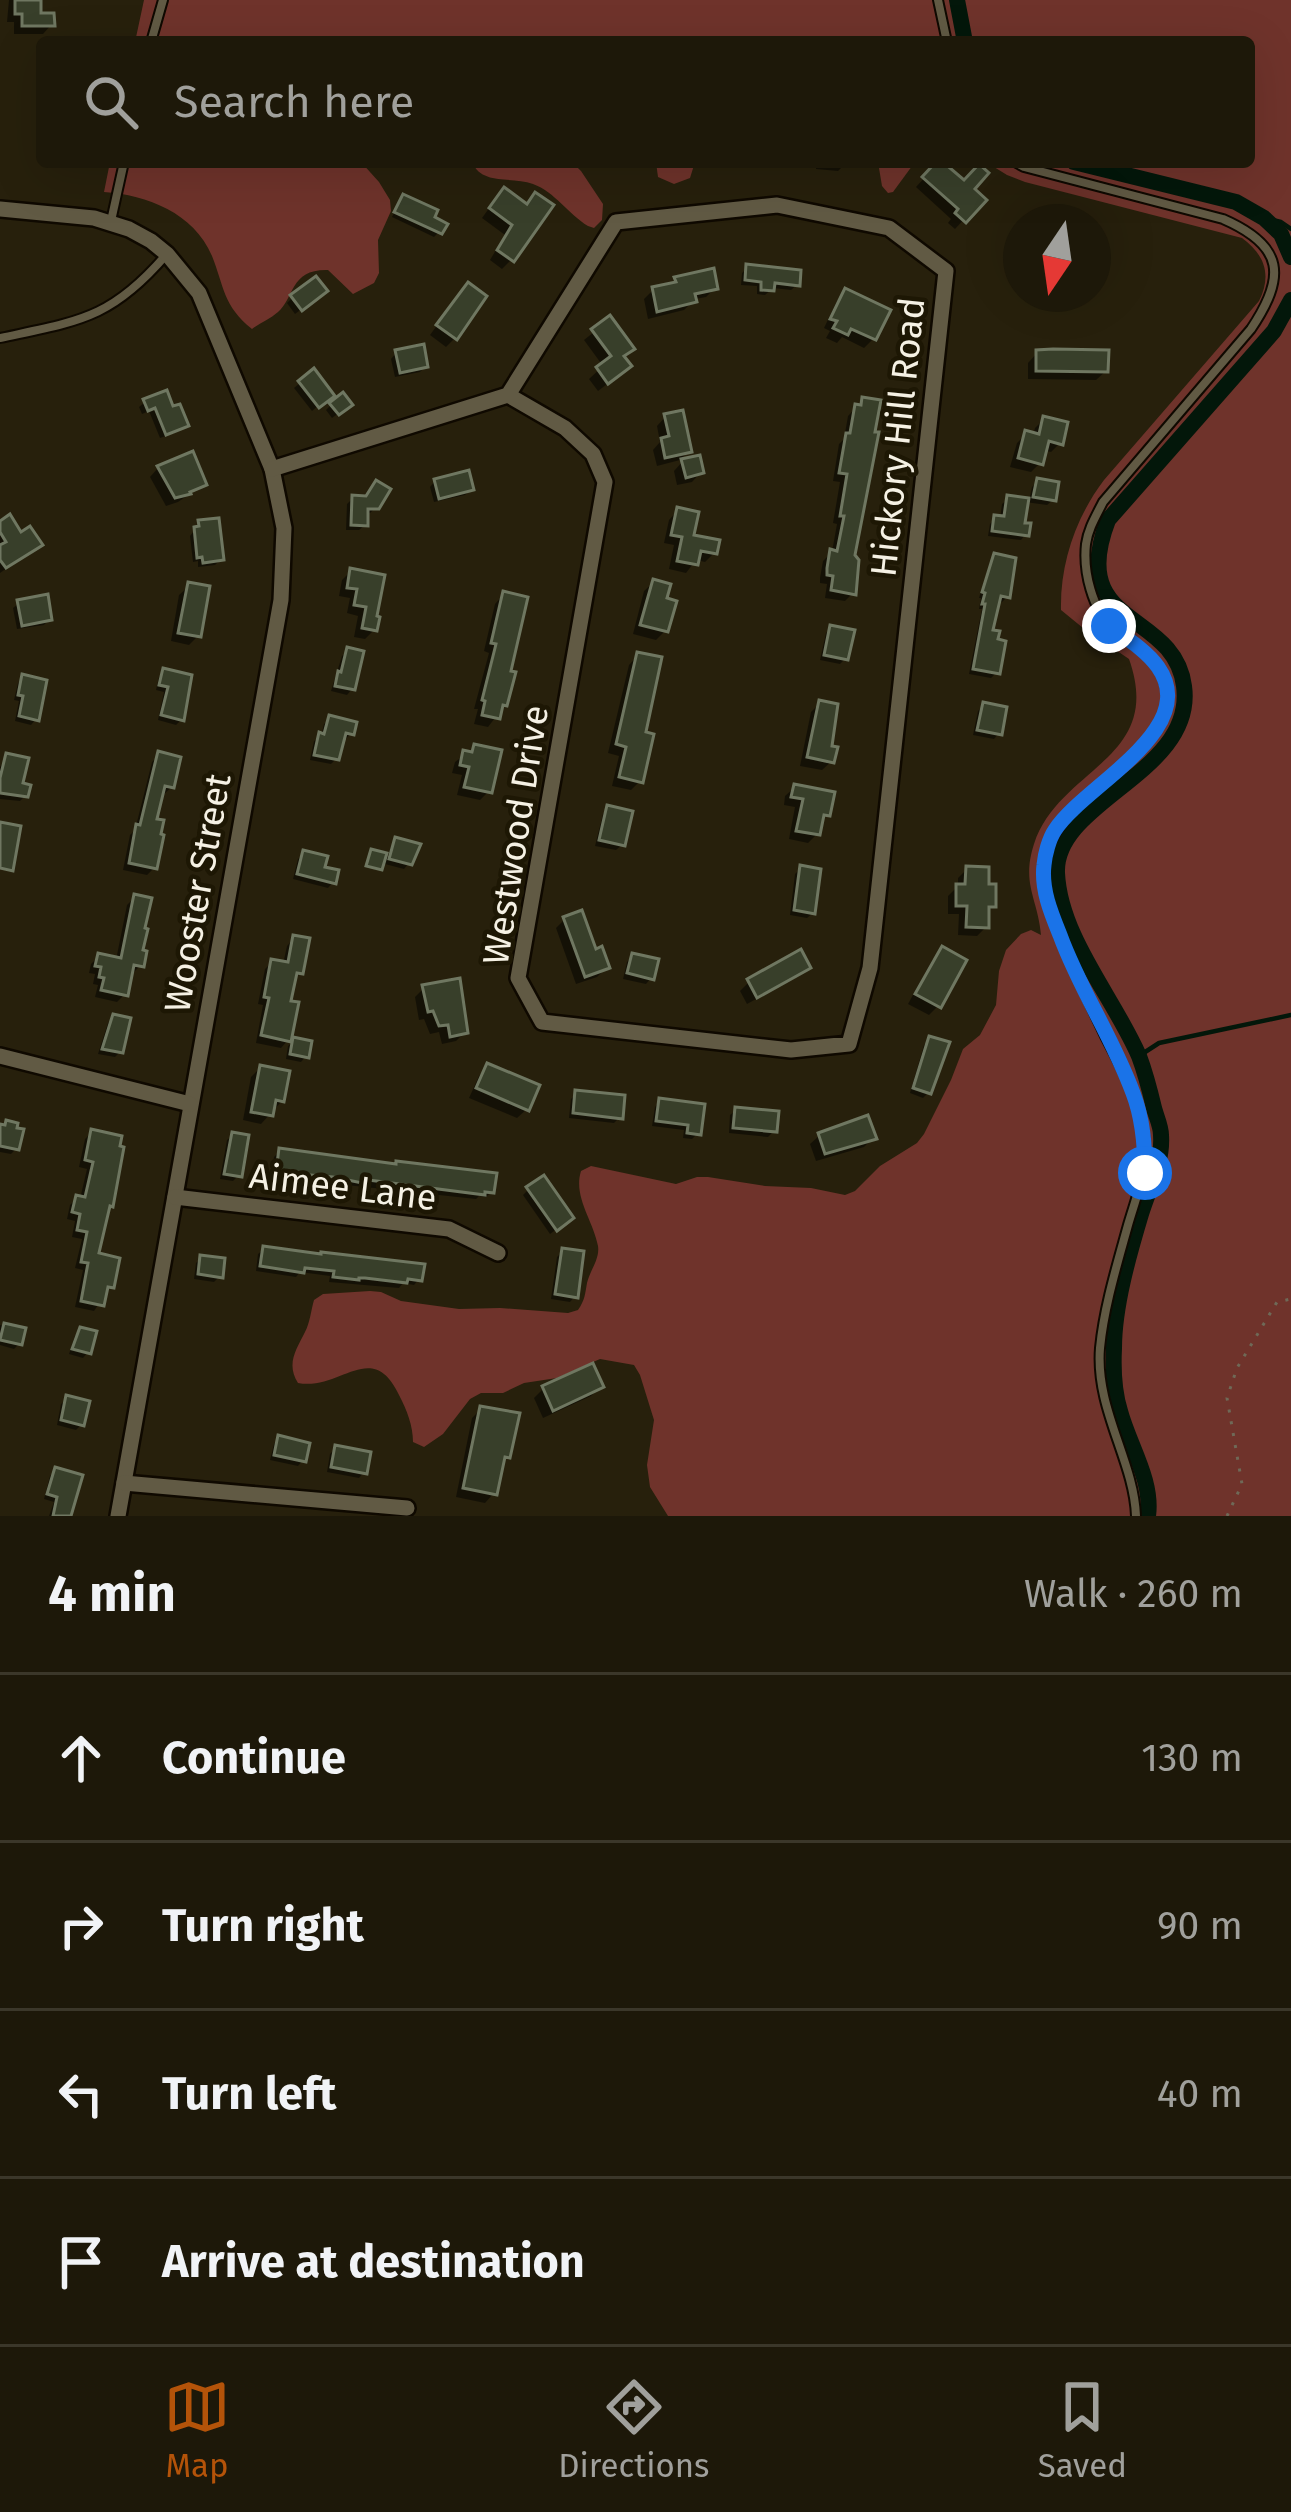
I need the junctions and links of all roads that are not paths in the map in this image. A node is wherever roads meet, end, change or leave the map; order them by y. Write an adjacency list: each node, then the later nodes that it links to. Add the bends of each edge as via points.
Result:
1 (163, 0): 3 (lane)
2 (938, 0): 4 (lane)
3 (153, 36)
4 (946, 36)
5 (123, 168): 8 (lane)
6 (1028, 168): 21 (lane, via 1247,229 1273,262 1276,281 1251,329 1090,527 1088,577 1098,611 1156,663 1167,707 1135,754 1054,831 1043,869 1071,965 1133,1091 1144,1131 1145,1173 1100,1352)
7 (0, 209): 8 (street)
8 (111, 222): 9 (street, Wooster Street)
9 (167, 254): 10 (lane, via 101,312); 12 (street, Wooster Street, via 199,292)
10 (0, 338)
11 (508, 394): 12 (street); 13 (street, Westwood Drive, via 565,428 592,454 605,482 518,978 542,1022 791,1050); 13 (street, Hickory Hill Road, via 616,222 777,205 889,228 946,271 870,968)
12 (272, 469): 15 (street, Wooster Street, via 284,528 281,600)
13 (849, 1044)
14 (0, 1056): 15 (street)
15 (190, 1104): 16 (street, Wooster Street)
16 (175, 1197): 17 (street, Aimee Lane, via 449,1229); 18 (street, Wooster Street)
17 (498, 1253)
18 (124, 1483): 19 (street); 20 (street, Wooster Street)
19 (406, 1508)
20 (118, 1516)
21 (1136, 1516)

